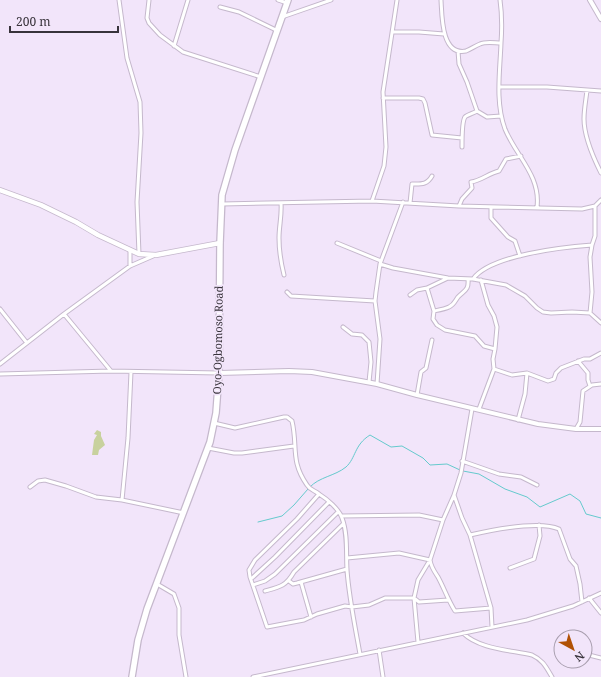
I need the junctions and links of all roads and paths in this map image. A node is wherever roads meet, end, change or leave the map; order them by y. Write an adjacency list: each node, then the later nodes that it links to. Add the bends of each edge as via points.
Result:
1 (119, 0): 48 (street, via 127,58 140,102 137,202)
2 (149, 0): 18 (street, via 149,24)
3 (188, 0): 18 (street)
4 (278, 0): 10 (street)
5 (331, 0): 12 (street)
6 (397, 0): 15 (street)
7 (441, 0): 16 (street)
8 (500, 0): 17 (street)
9 (590, 0): 13 (street)
10 (287, 2): 12 (highway, Oyo-Ogbomoso Road)
11 (220, 7): 14 (street, via 239,12)
12 (281, 18): 14 (highway, Oyo-Ogbomoso Road)
13 (601, 19)
14 (276, 30): 20 (highway, Oyo-Ogbomoso Road)
15 (393, 32): 16 (street); 24 (street)
16 (444, 34): 19 (street, via 452,47)
17 (501, 43): 19 (street, via 482,43 465,51); 21 (street)
18 (174, 46): 20 (street, via 191,56)
19 (458, 51): 25 (street, via 459,64)
20 (261, 77): 39 (highway, Oyo-Ogbomoso Road, via 230,165)
21 (500, 87): 22 (street); 26 (street)
22 (587, 90): 23 (street); 30 (street, via 584,127 593,156)
23 (601, 91)
24 (383, 98): 27 (street, via 423,99 432,135); 35 (street, via 386,147 384,166)
25 (477, 111): 26 (street, via 487,117); 27 (street, via 465,118)
26 (502, 116): 29 (street, via 506,130)
27 (462, 138): 28 (street)
28 (462, 147)
29 (521, 156): 40 (street, via 506,159 499,171 471,182 472,188); 43 (street, via 536,185)
30 (599, 165): 31 (street)
31 (601, 173)
32 (432, 176): 37 (street, via 429,182 412,184)
33 (0, 190): 47 (main road, via 41,205)
34 (601, 200): 41 (street)
35 (372, 201): 36 (street); 38 (street)
36 (403, 202): 37 (street); 51 (street)
37 (410, 202): 40 (street)
38 (281, 203): 39 (street); 53 (street, via 279,236)
39 (221, 204): 44 (highway, Oyo-Ogbomoso Road)
40 (459, 206): 42 (street)
41 (594, 206): 43 (street, via 582,209); 46 (street, via 595,236)
42 (491, 207): 43 (street); 50 (street, via 491,218 515,242)
43 (537, 207)
44 (220, 243): 49 (main road); 77 (highway, Oyo-Ogbomoso Road)
45 (337, 243): 51 (street)
46 (592, 245): 50 (street); 64 (street)
47 (130, 250): 48 (main road); 52 (street)
48 (139, 254): 49 (main road)
49 (156, 255): 52 (street)
50 (520, 256): 56 (street, via 495,264)
51 (381, 262): 54 (street, via 393,268); 61 (street)
52 (130, 266): 65 (street)
53 (284, 276)
54 (448, 278): 55 (street); 58 (street)
55 (468, 279): 56 (street); 63 (street, via 465,292 455,302)
56 (472, 279): 57 (street)
57 (481, 280): 64 (street, via 506,285 525,296 536,308 547,313); 70 (street, via 497,327)
58 (427, 288): 60 (street); 63 (street)
59 (286, 292): 61 (street, via 291,296)
60 (410, 295)
61 (374, 301): 81 (street, via 380,340)
62 (0, 309): 69 (street)
63 (434, 311): 70 (street, via 434,321 442,329 475,336 484,346)
64 (590, 313): 66 (street)
65 (64, 314): 69 (street); 75 (street)
66 (601, 323)
67 (343, 327): 80 (street, via 352,334 362,335 369,342)
68 (432, 340): 84 (street, via 426,368 421,372)
69 (27, 344): 73 (street)
70 (495, 349): 74 (street)
71 (601, 353): 72 (street, via 590,359)
72 (578, 361): 78 (street, via 559,370 555,377 548,381); 83 (street, via 588,373)
73 (0, 364)
74 (494, 369): 78 (street, via 512,375); 86 (street)
75 (111, 371): 76 (street); 79 (street)
76 (131, 372): 77 (street); 98 (street)
77 (219, 373): 80 (street, via 312,372); 88 (highway, Oyo-Ogbomoso Road)
78 (527, 373): 87 (street, via 526,394)
79 (0, 374)
80 (369, 382): 81 (street)
81 (377, 384): 84 (street)
82 (601, 384): 83 (street)
83 (590, 386): 89 (street, via 583,391 580,422)
84 (417, 395): 85 (street)
85 (472, 409): 86 (street); 93 (street)
86 (478, 409): 87 (street)
87 (518, 420): 89 (street)
88 (214, 423): 91 (street, via 235,428 287,417 292,421); 92 (highway, Oyo-Ogbomoso Road)
89 (576, 429): 90 (street)
90 (601, 429)
91 (294, 446): 92 (street, via 234,453); 96 (street, via 300,474 307,486)
92 (208, 448): 101 (highway, Oyo-Ogbomoso Road)
93 (462, 461): 94 (street, via 499,474 521,477); 97 (street)
94 (537, 485)
95 (30, 487): 98 (street, via 38,481 45,480 96,497)
96 (320, 494): 99 (street); 111 (street, via 255,560 249,570)
97 (454, 495): 103 (street); 106 (street)
98 (122, 500): 101 (street)
99 (330, 502): 100 (street); 111 (street)
100 (338, 512): 102 (street); 115 (street, via 275,574)
101 (184, 513): 114 (highway, Oyo-Ogbomoso Road)
102 (341, 516): 103 (street, via 419,516); 104 (street)
103 (443, 520): 108 (street)
104 (343, 524): 107 (street); 112 (street, via 294,572)
105 (539, 525): 106 (street); 109 (street, via 540,536 534,559); 121 (street, via 559,529 570,558 576,566)
106 (470, 535): 123 (street)
107 (347, 558): 108 (street, via 399,553); 110 (street)
108 (430, 560): 118 (street, via 418,580); 120 (street, via 431,568)
109 (510, 568)
110 (347, 569): 113 (street); 122 (street)
111 (251, 579): 115 (street)
112 (289, 581): 113 (street, via 293,584); 116 (street)
113 (302, 582): 125 (street)
114 (157, 584): 131 (highway, Oyo-Ogbomoso Road, via 138,640); 132 (street, via 174,594)
115 (253, 585): 125 (street, via 267,627)
116 (265, 591)
117 (601, 593): 119 (street)
118 (414, 598): 120 (street, via 419,602); 122 (street, via 385,598 369,605); 128 (street)
119 (589, 598): 121 (street); 124 (street)
120 (448, 600): 123 (street, via 456,612)
121 (582, 602): 126 (street, via 527,620)
122 (352, 607): 125 (street, via 345,606); 130 (street)
123 (492, 608): 126 (street)
124 (601, 613)
125 (311, 617)
126 (492, 627): 127 (street)
127 (463, 633): 128 (street); 135 (street, via 470,640 482,645 537,657)
128 (418, 642): 129 (street)
129 (379, 650): 130 (street); 134 (street)
130 (360, 654): 133 (street)
131 (133, 676)
132 (186, 677)
133 (253, 677)
134 (382, 677)
135 (552, 677)

